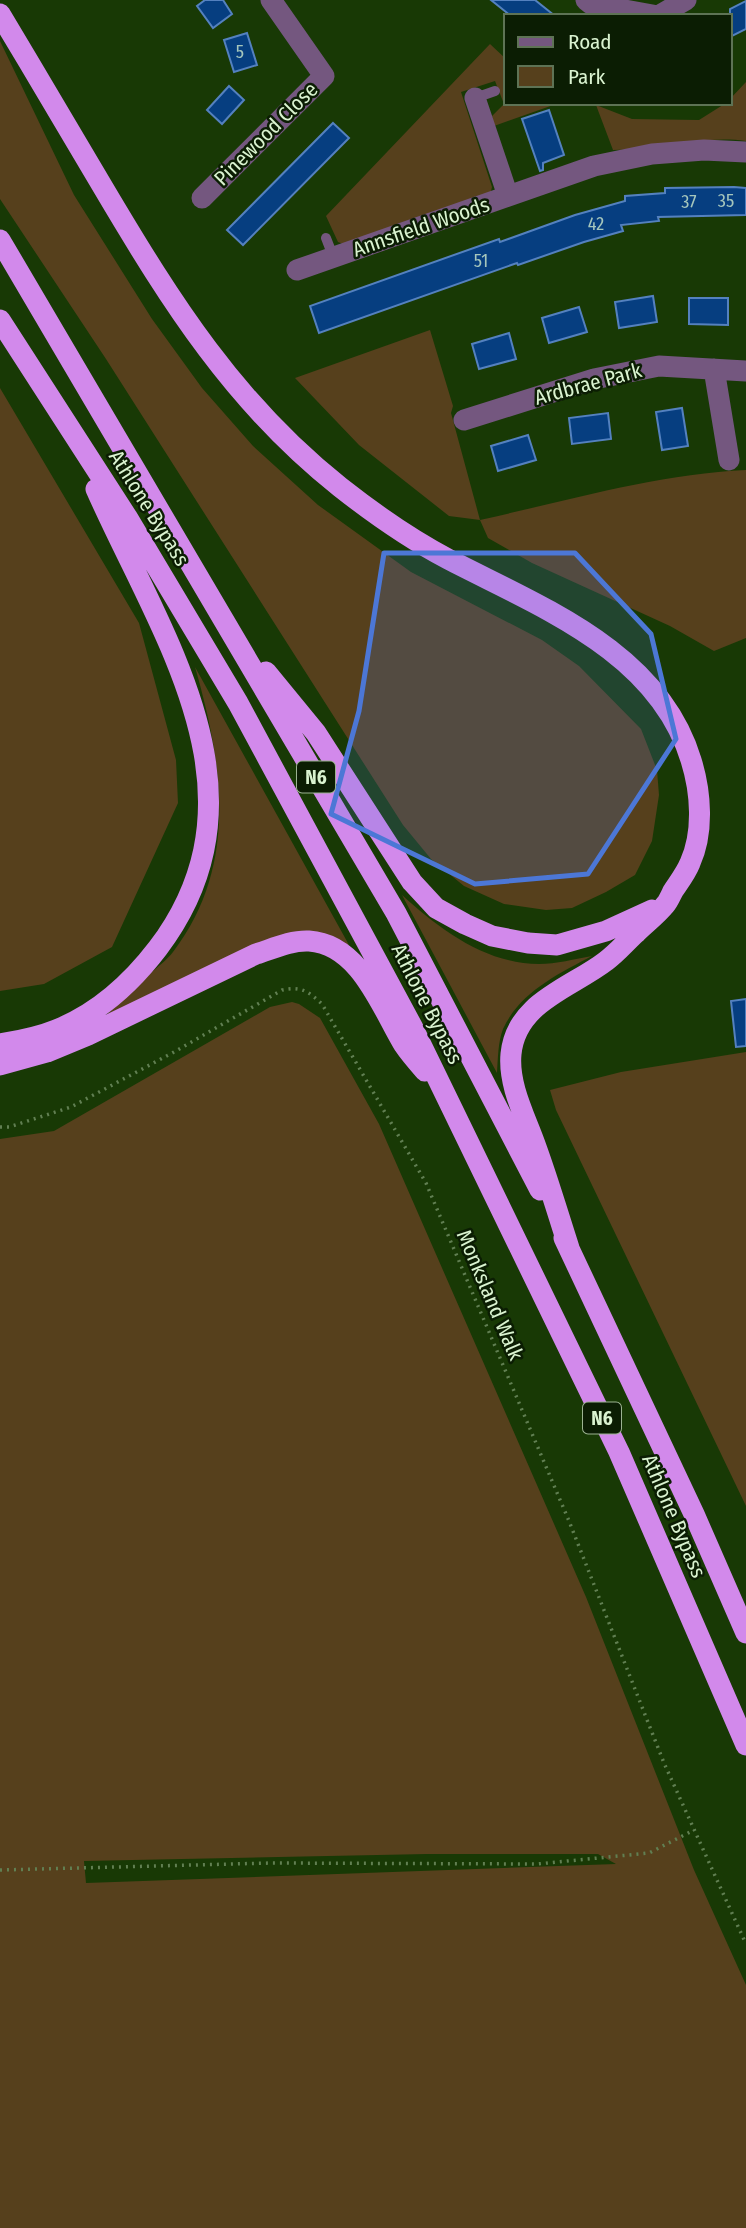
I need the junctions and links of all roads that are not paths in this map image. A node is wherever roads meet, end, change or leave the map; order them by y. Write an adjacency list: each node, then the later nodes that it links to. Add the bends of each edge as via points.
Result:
1 (271, 0): 10 (street, Pinewood Close, via 324,76)
2 (586, 0): 4 (street)
3 (686, 0): 6 (street)
4 (650, 7)
5 (0, 14): 20 (highway, via 158,280 244,396 304,457 378,515 443,557 549,610 598,641 664,702 680,728 699,796 694,853)
6 (662, 14)
7 (485, 94): 9 (street, Annsfield Woods)
8 (746, 152): 9 (street, Annsfield Woods, via 652,154 594,166)
9 (508, 196): 12 (street, Annsfield Woods, via 329,247)
10 (202, 198)
11 (0, 240): 19 (highway, Athlone Bypass / N6)
12 (296, 270)
13 (0, 320): 17 (highway, Athlone Bypass / N6)
14 (715, 369): 15 (street, Ardbrae Park); 16 (street, Ardbrae Park, via 659,366 594,379); 18 (street)
15 (746, 371)
16 (464, 420)
17 (69, 428): 21 (highway, via 192,698 210,789 208,832 195,884 175,926 127,984 57,1030); 23 (highway, Athlone Bypass / N6, via 238,704)
18 (729, 460)
19 (223, 618): 20 (highway, via 316,733 412,882 436,908 492,936 557,945 606,931); 24 (highway, Athlone Bypass / N6, via 396,914)
20 (666, 904): 24 (highway, via 606,961 543,1000 519,1028 511,1048 510,1068 519,1101)
21 (0, 1044)
22 (0, 1065): 23 (highway, via 88,1035 256,954 308,941 347,957 369,981 406,1047)
23 (446, 1097): 26 (highway, Athlone Bypass / N6, via 619,1452)
24 (569, 1248): 25 (highway, Athlone Bypass / N6)
25 (746, 1633)
26 (746, 1745)

